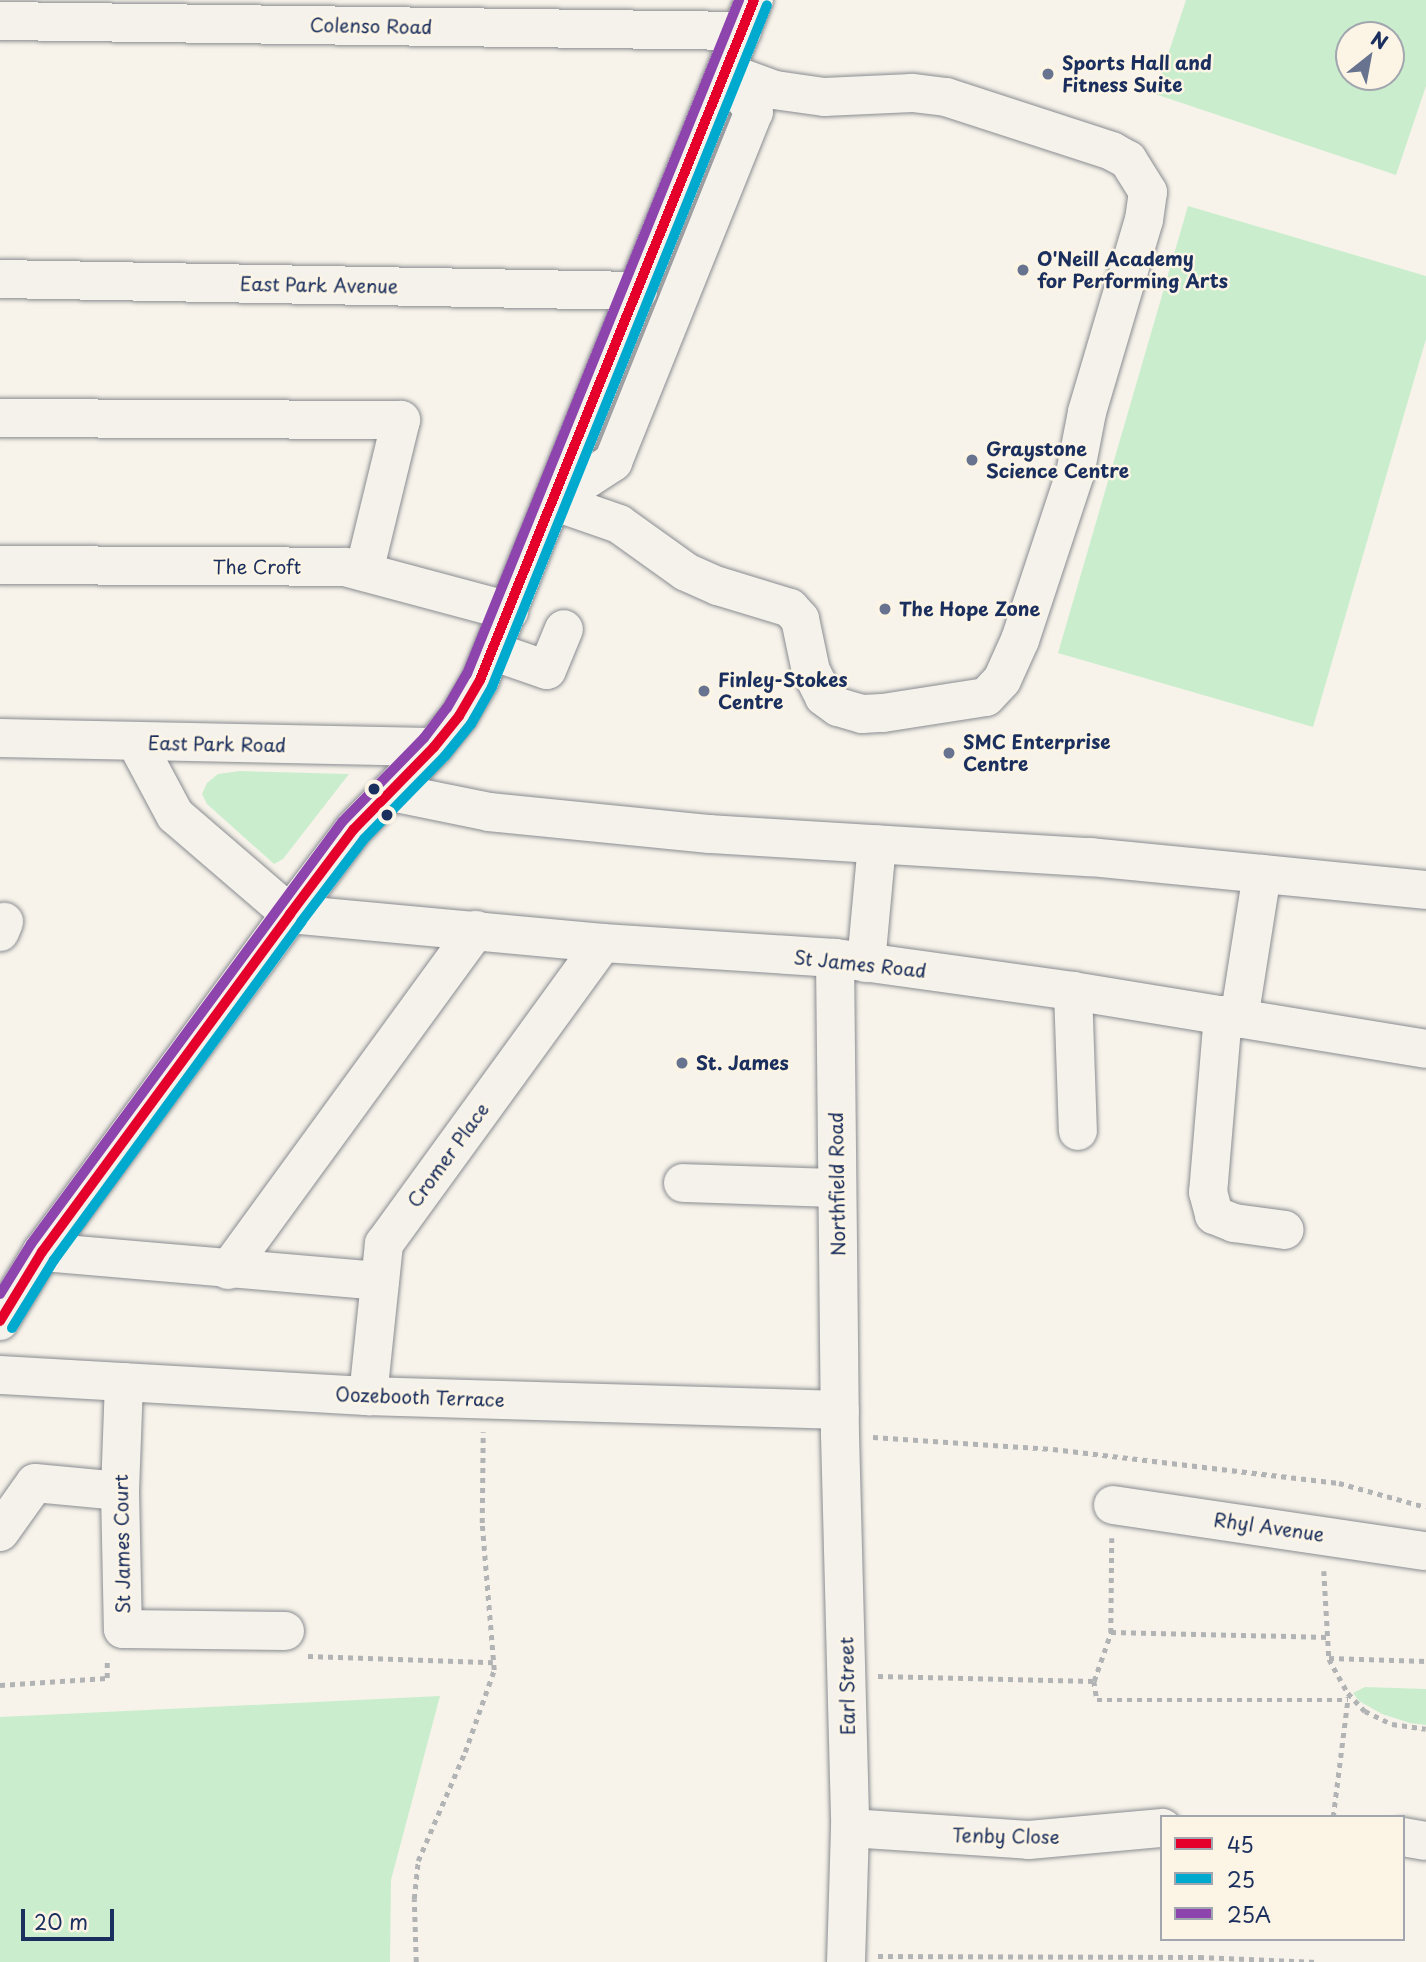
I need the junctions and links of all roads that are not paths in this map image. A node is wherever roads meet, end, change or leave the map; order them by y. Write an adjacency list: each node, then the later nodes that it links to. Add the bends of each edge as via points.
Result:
1 (748, 16): 2 (street, Colenso Road); 3 (street)
2 (0, 21)
3 (726, 72): 5 (street); 7 (street, via 754,112 629,423 613,462); 7 (street, via 775,90 824,97 912,93 946,97 1112,150 1128,160 1148,192 1144,220 1087,412 1075,474 1020,640 1002,680 986,697 883,713 862,714 838,707 824,697 811,671 800,619 790,608 707,582 664,559 645,539 619,524)
4 (0, 279): 5 (street, East Park Avenue)
5 (638, 290): 7 (street)
6 (0, 418): 9 (street, via 401,420)
7 (553, 501): 10 (street)
8 (0, 565): 9 (street, The Croft, via 345,567)
9 (364, 572): 10 (street, The Croft)
10 (509, 611): 12 (street)
11 (564, 629): 12 (street, via 547,670)
12 (492, 651): 15 (street, via 459,716)
13 (0, 738): 14 (street, East Park Road)
14 (136, 742): 15 (street, East Park Road); 20 (street, via 175,815)
15 (434, 747): 16 (street)
16 (391, 792): 17 (street, via 489,812); 20 (street, via 353,831)
17 (877, 845): 18 (street, via 1090,857); 23 (street, Northfield Road)
18 (1262, 874): 19 (street); 25 (street)
19 (1426, 890)
20 (290, 914): 21 (street, St James Road); 31 (street)
21 (476, 930): 22 (street, St James Road); 32 (street)
22 (603, 943): 23 (street, St James Road); 33 (street, Cromer Place, via 384,1244)
23 (851, 960): 24 (street, St James Road); 29 (street, Northfield Road)
24 (1073, 991): 25 (street, St James Road); 27 (street)
25 (1231, 1017): 26 (street, St James Road); 30 (street, via 1209,1192 1214,1215 1234,1223)
26 (1426, 1049)
27 (1078, 1131)
28 (682, 1183): 29 (street)
29 (837, 1188): 38 (street, Northfield Road)
30 (1284, 1230)
31 (42, 1252): 32 (street); 34 (street)
32 (228, 1270): 33 (street)
33 (380, 1281): 37 (street, Cromer Place)
34 (0, 1321)
35 (0, 1375): 36 (street, Oozebooth Terrace)
36 (124, 1382): 37 (street, Oozebooth Terrace); 39 (street, St James Court)
37 (368, 1396): 38 (street, Oozebooth Terrace)
38 (840, 1422): 45 (street, Earl Street)
39 (120, 1491): 41 (street, via 35,1483); 43 (street, St James Court, via 123,1629)
40 (1112, 1505): 42 (street, Rhyl Avenue)
41 (0, 1532)
42 (1426, 1552)
43 (285, 1631)
44 (1160, 1828): 45 (street, Tenby Close, via 1029,1840)
45 (850, 1829): 48 (street, Earl Street)
46 (1405, 1837): 47 (street)
47 (1426, 1841)
48 (846, 1959)

